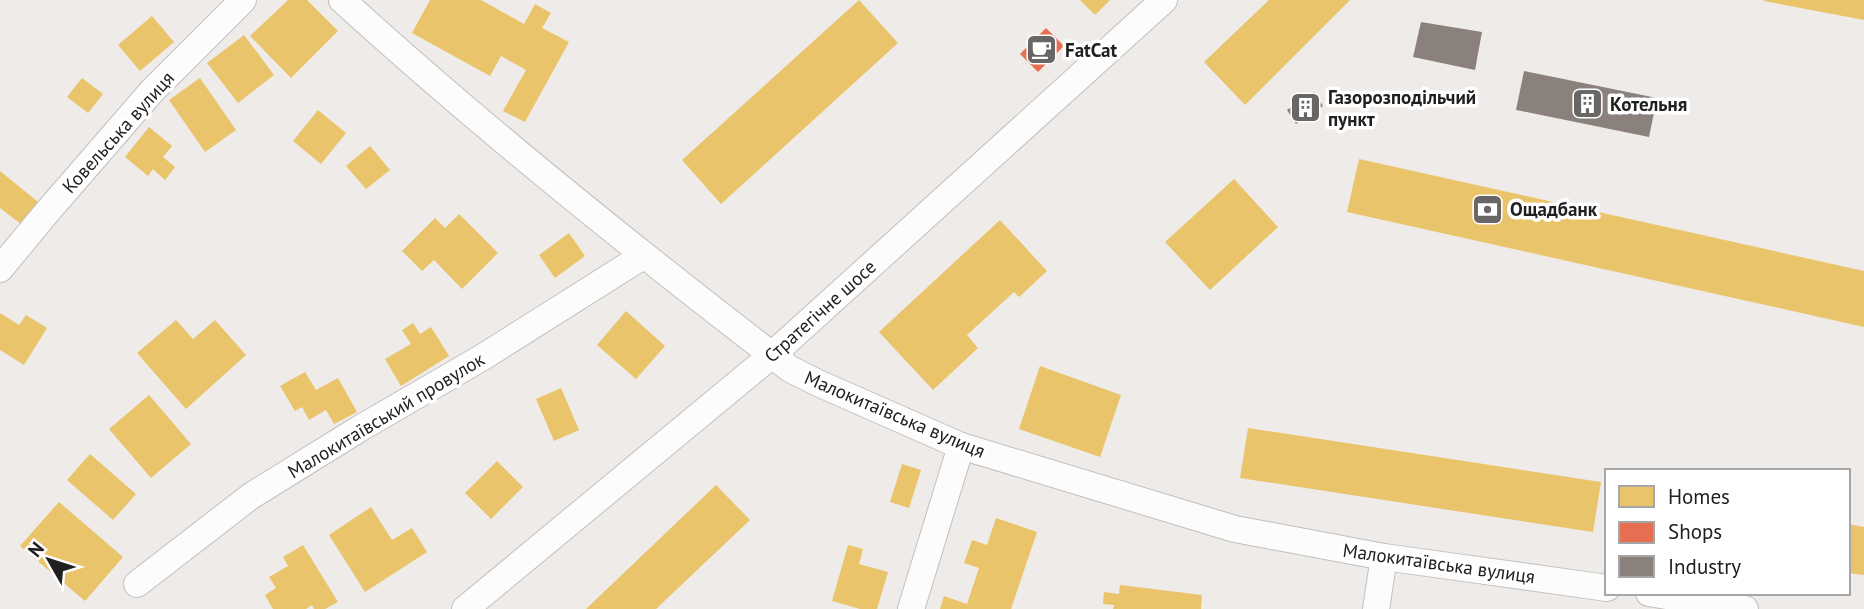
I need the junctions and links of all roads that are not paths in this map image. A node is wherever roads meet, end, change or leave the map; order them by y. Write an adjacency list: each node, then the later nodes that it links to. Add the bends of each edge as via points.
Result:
1 (243, 0): 5 (street, Ковельська вулиця, via 152,91)
2 (342, 0): 4 (street, Малокитаївська вулиця)
3 (1164, 0): 6 (street, Стратегічне шосе)
4 (643, 256): 6 (street, Малокитаївська вулиця); 9 (street, Малокитаївський провулок, via 251,496)
5 (0, 269)
6 (772, 355): 7 (street, Малокитаївська вулиця, via 818,383); 12 (street, Стратегічне шосе)
7 (961, 446): 8 (street, Малокитаївська вулиця, via 1234,529); 13 (street)
8 (1384, 557): 10 (street, Малокитаївська вулиця); 14 (street)
9 (137, 584)
10 (1605, 587)
11 (1661, 595): 15 (street)
12 (465, 609)
13 (911, 609)
14 (1376, 609)
15 (1745, 609)

